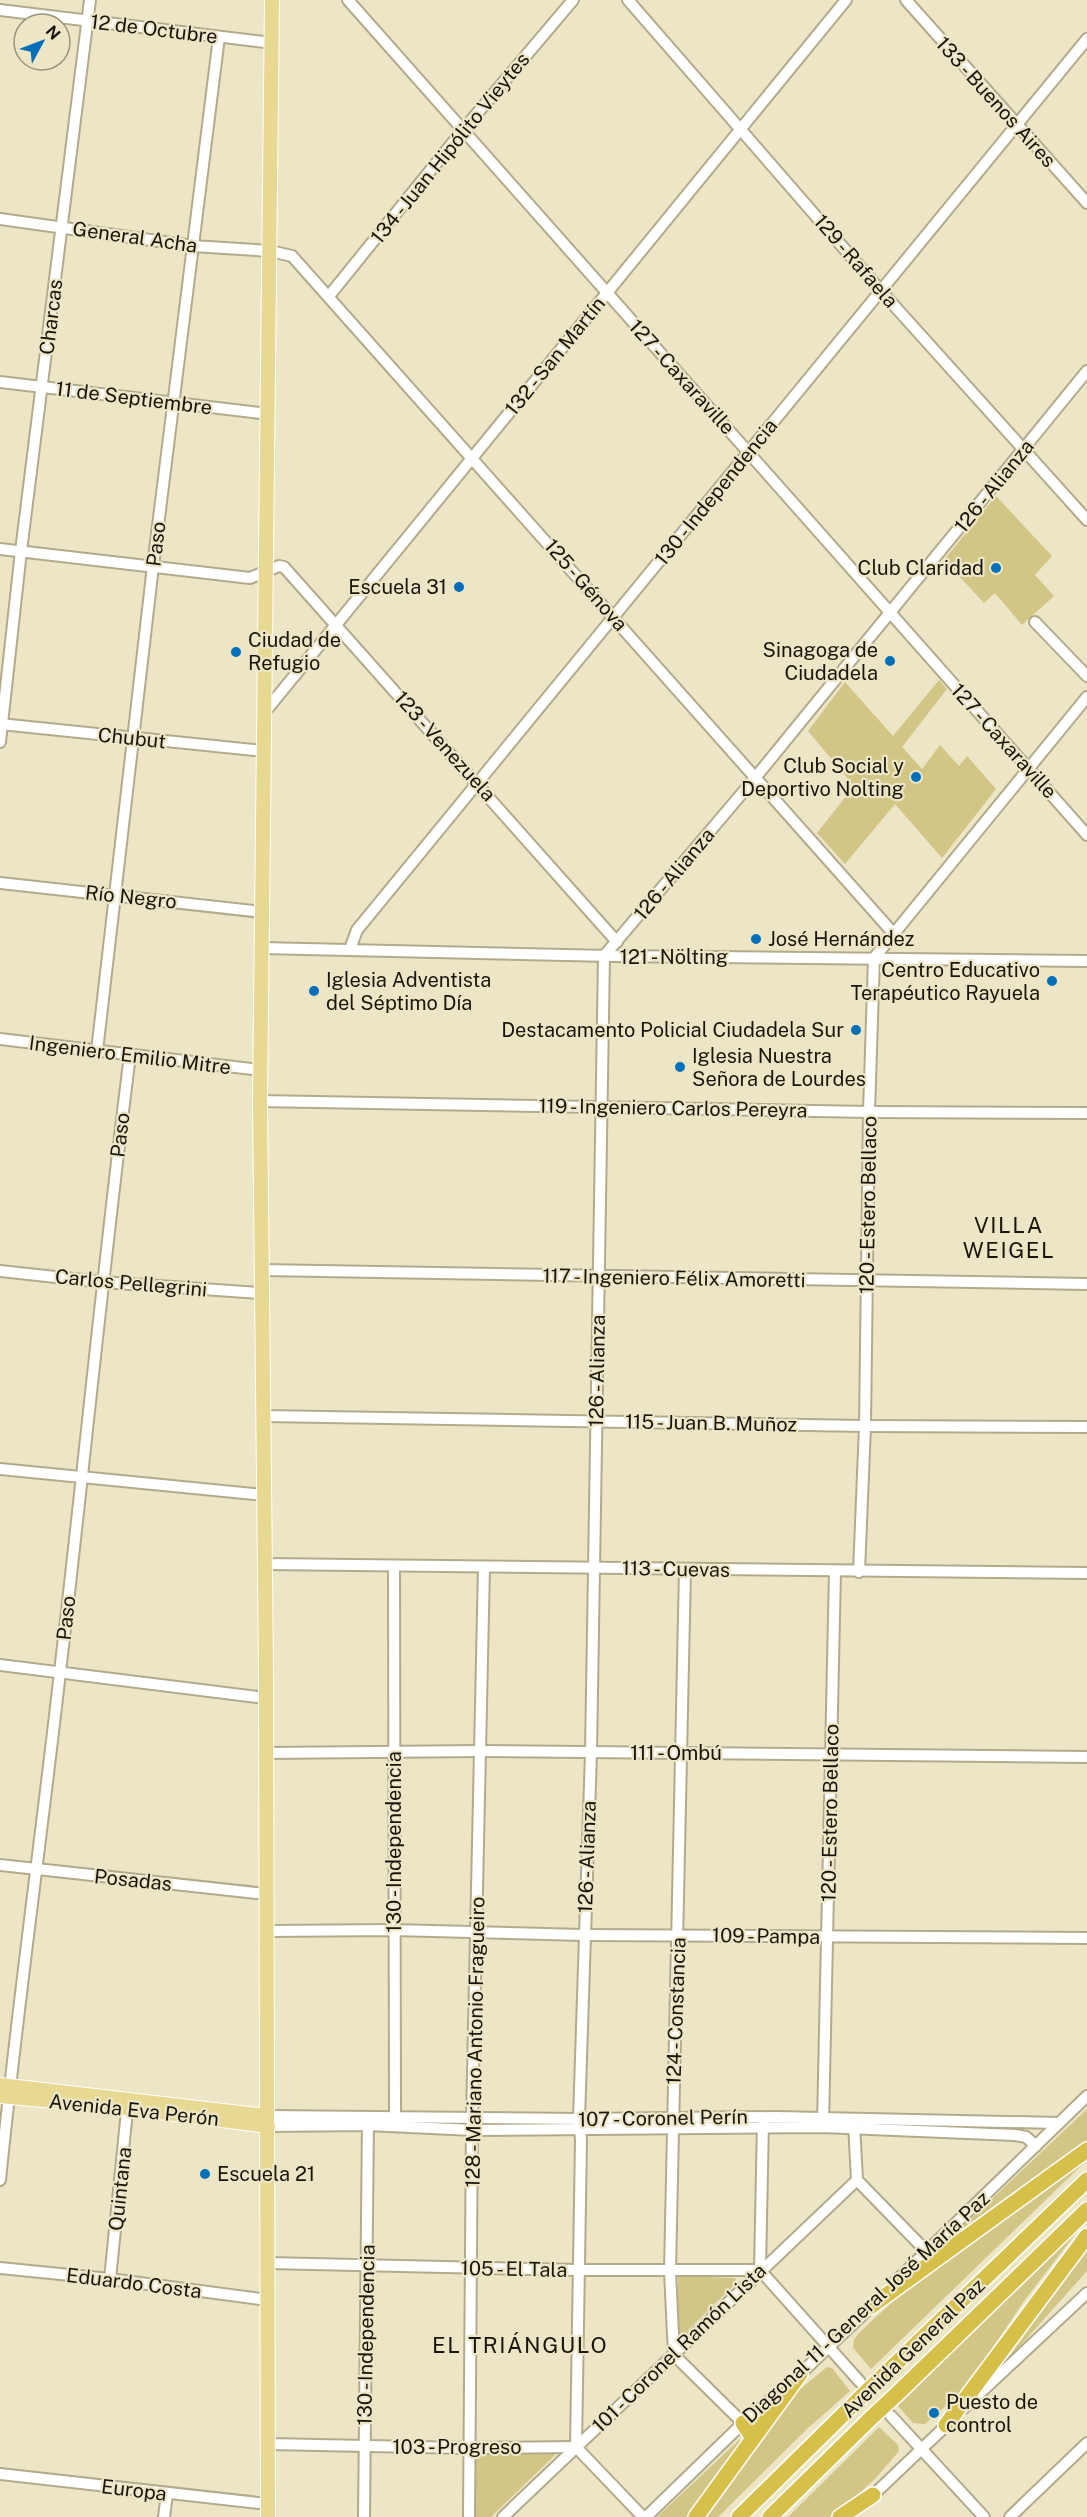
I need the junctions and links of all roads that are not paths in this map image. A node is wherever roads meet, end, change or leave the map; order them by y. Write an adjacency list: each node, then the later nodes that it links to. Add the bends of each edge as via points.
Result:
1 (90, 0): 9 (street, Charcas)
2 (272, 0): 12 (main road)
3 (348, 0): 15 (street, 127 - Caxaraville)
4 (573, 0): 15 (street, 134 - Juan Hipólito Vieytes)
5 (628, 0): 14 (street, 129 - Rafaela)
6 (846, 0): 14 (street, 132 - San Martín)
7 (906, 0): 13 (street, 133 - Buenos Aires)
8 (0, 10): 9 (street, 12 de Octubre)
9 (87, 20): 10 (street, 12 de Octubre); 18 (street, Charcas)
10 (219, 37): 12 (street, 12 de Octubre); 19 (street, Paso)
11 (1087, 39): 13 (street, 130 - Independencia)
12 (272, 43): 20 (main road)
13 (1017, 126): 16 (street, 133 - Buenos Aires); 21 (street, 130 - Independencia)
14 (742, 129): 21 (street, 129 - Rafaela); 22 (street, 132 - San Martín)
15 (463, 130): 22 (street, 127 - Caxaraville); 23 (street, 134 - Juan Hipólito Vieytes)
16 (1087, 203)
17 (0, 219): 18 (street, General Acha)
18 (62, 227): 19 (street, General Acha); 26 (street, Charcas)
19 (193, 246): 20 (street, General Acha); 27 (street, Paso)
20 (270, 251): 23 (street, 125 - Génova, via 292,256); 28 (main road)
21 (881, 291): 29 (street, 129 - Rafaela); 30 (street, 130 - Independencia)
22 (607, 293): 30 (street, 127 - Caxaraville); 31 (street, 132 - San Martín)
23 (329, 296): 31 (street, 125 - Génova)
24 (1087, 371): 29 (street, 126 - Alianza)
25 (0, 382): 26 (street, 11 de Septiembre)
26 (42, 387): 27 (street, 11 de Septiembre); 34 (street, Charcas)
27 (174, 403): 28 (street, 11 de Septiembre); 35 (street, Paso)
28 (268, 414): 36 (main road)
29 (1025, 449): 32 (street, 129 - Rafaela); 37 (street, 126 - Alianza)
30 (749, 452): 37 (street, 127 - Caxaraville); 38 (street, 130 - Independencia)
31 (473, 457): 38 (street, 125 - Génova); 40 (street, 132 - San Martín)
32 (1087, 520)
33 (0, 549): 34 (street)
34 (21, 551): 35 (street); 44 (street, Charcas)
35 (153, 566): 36 (street, via 250,578); 45 (street, Paso)
36 (266, 572): 40 (street, 123 - Venezuela, via 284,567); 43 (main road)
37 (889, 614): 48 (street, 127 - Caxaraville); 49 (street, 126 - Alianza)
38 (614, 617): 49 (street, 125 - Génova); 50 (street, 130 - Independencia)
39 (1035, 622): 41 (street)
40 (337, 625): 43 (street, 132 - San Martín); 50 (street, 123 - Venezuela)
41 (1087, 676)
42 (1087, 697): 48 (street)
43 (264, 713): 47 (main road)
44 (1, 724): 45 (street, Chubut); 46 (street, Charcas)
45 (133, 738): 47 (street, Chubut); 53 (street, Paso)
46 (0, 742)
47 (264, 751): 54 (main road)
48 (1029, 770): 51 (street, 127 - Caxaraville); 55 (street)
49 (755, 778): 55 (street, 125 - Génova); 56 (street, 126 - Alianza)
50 (477, 783): 56 (street, 123 - Venezuela); 58 (street, 130 - Independencia, via 357,930)
51 (1087, 835)
52 (0, 883): 53 (street, Río Negro)
53 (116, 896): 54 (street, Río Negro); 63 (street, Paso)
54 (262, 912): 57 (main road)
55 (894, 934): 60 (street)
56 (617, 942): 59 (street, 126 - Alianza)
57 (262, 948): 58 (street, 121 - Nölting); 65 (main road)
58 (350, 949): 59 (street, 121 - Nölting)
59 (604, 956): 60 (street, 121 - Nölting); 67 (street, 126 - Alianza)
60 (874, 958): 61 (street, 121 - Nölting); 68 (street, 120 - Estero Bellaco)
61 (1087, 961)
62 (0, 1039): 63 (street, Ingeniero Emilio Mitre)
63 (97, 1051): 64 (street, Ingeniero Emilio Mitre)
64 (130, 1055): 65 (street, Ingeniero Emilio Mitre); 73 (street, Paso)
65 (260, 1070): 66 (main road)
66 (260, 1101): 67 (street, 119 - Ingeniero Carlos Pereyra); 70 (main road)
67 (602, 1107): 68 (street, 119 - Ingeniero Carlos Pereyra); 72 (street, 126 - Alianza)
68 (869, 1112): 69 (street, 119 - Ingeniero Carlos Pereyra); 74 (street, 120 - Estero Bellaco)
69 (1087, 1113)
70 (262, 1270): 72 (street, 117 - Ingeniero Félix Amoretti); 76 (main road)
71 (0, 1271): 73 (street, Carlos Pellegrini)
72 (598, 1276): 74 (street, 117 - Ingeniero Félix Amoretti); 78 (street, 126 - Alianza)
73 (102, 1282): 76 (street, Carlos Pellegrini); 82 (street, Paso)
74 (867, 1282): 75 (street, 117 - Ingeniero Félix Amoretti); 79 (street, 120 - Estero Bellaco)
75 (1087, 1284)
76 (261, 1293): 77 (main road)
77 (263, 1416): 78 (street, 115 - Juan B. Muñoz); 83 (main road)
78 (597, 1420): 79 (street, 115 - Juan B. Muñoz); 87 (street, 126 - Alianza)
79 (865, 1426): 80 (street, 115 - Juan B. Muñoz); 90 (street, 120 - Estero Bellaco)
80 (1087, 1427)
81 (0, 1469): 82 (street)
82 (81, 1477): 83 (street); 93 (street, Paso)
83 (264, 1495): 84 (main road)
84 (265, 1564): 85 (street, 113 - Cuevas); 94 (main road)
85 (394, 1566): 86 (street, 113 - Cuevas); 96 (street, 130 - Independencia)
86 (484, 1567): 87 (street, 113 - Cuevas); 95 (street, 128 - Mariano Antonio Fragueiro)
87 (595, 1568): 88 (street, 113 - Cuevas); 98 (street, 126 - Alianza)
88 (685, 1570): 89 (street, 113 - Cuevas); 99 (street, 124 - Constancia)
89 (835, 1571): 90 (street, 113 - Cuevas); 100 (street, 120 - Estero Bellaco)
90 (859, 1572): 91 (street, 113 - Cuevas)
91 (1087, 1573)
92 (0, 1665): 93 (street)
93 (60, 1672): 94 (street); 103 (street, Paso)
94 (266, 1698): 97 (main road)
95 (482, 1751): 96 (street, 111 - Ombú); 98 (street, 111 - Ombú); 107 (street, 128 - Mariano Antonio Fragueiro)
96 (395, 1752): 97 (street, 111 - Ombú); 105 (street, 130 - Independencia)
97 (265, 1753): 104 (main road)
98 (591, 1753): 99 (street, 111 - Ombú); 108 (street, 126 - Alianza)
99 (680, 1753): 100 (street, 111 - Ombú); 109 (street, 124 - Constancia)
100 (831, 1755): 101 (street, 111 - Ombú); 110 (street, 120 - Estero Bellaco)
101 (1087, 1757)
102 (0, 1865): 103 (street, Posadas)
103 (36, 1869): 104 (street, Posadas); 112 (street, Paso)
104 (266, 1894): 106 (main road)
105 (393, 1930): 106 (street, 109 - Pampa); 107 (street, 109 - Pampa); 115 (street, 130 - Independencia)
106 (266, 1931): 117 (main road)
107 (476, 1932): 108 (street, 109 - Pampa); 116 (street, 128 - Mariano Antonio Fragueiro)
108 (584, 1935): 109 (street, 109 - Pampa); 123 (street, 126 - Alianza)
109 (678, 1935): 110 (street, 109 - Pampa); 124 (street, 124 - Constancia)
110 (827, 1937): 111 (street, 109 - Pampa); 120 (street, 120 - Estero Bellaco)
111 (1087, 1938)
112 (4, 2091): 114 (main road, Avenida Eva Perón); 128 (street, Paso)
113 (1087, 2096): 122 (street, Diagonal 11 - General José María Paz)
114 (128, 2103): 117 (main road, Avenida Eva Perón); 141 (street, Quintana)
115 (395, 2118): 116 (street, 107 - Coronel Perín); 118 (street, 107 - Coronel Perín)
116 (472, 2119): 123 (street, 107 - Coronel Perín); 125 (street, 128 - Mariano Antonio Fragueiro)
117 (268, 2121): 118 (street, 107 - Coronel Perín); 134 (main road)
118 (368, 2121): 125 (street, 107 - Coronel Perín); 135 (street, 130 - Independencia)
119 (763, 2122): 120 (street, 107 - Coronel Perín); 124 (street, 107 - Coronel Perín); 139 (street)
120 (823, 2123): 121 (street, 107 - Coronel Perín)
121 (854, 2123): 122 (street, 107 - Coronel Perín); 126 (street, 107 - Coronel Perín, via 1015,2135 1026,2137); 129 (street)
122 (1059, 2123): 126 (street, Diagonal 11 - General José María Paz)
123 (579, 2124): 124 (street, 107 - Coronel Perín); 125 (street, 107 - Coronel Perín); 138 (street, 126 - Alianza)
124 (672, 2124): 140 (street, 124 - Constancia)
125 (473, 2130): 137 (street, 128 - Mariano Antonio Fragueiro)
126 (1036, 2146): 133 (street, Diagonal 11 - General José María Paz)
127 (1087, 2150): 144 (highway)
128 (0, 2180)
129 (857, 2180): 133 (street); 139 (street, 101 - Coronel Ramón Lista)
130 (1087, 2180): 169 (highway, Avenida General Paz, bridge)
131 (1087, 2210): 170 (highway, Avenida General Paz, bridge)
132 (1087, 2236): 151 (highway)
133 (926, 2251): 144 (street, Diagonal 11 - General José María Paz)
134 (268, 2263): 135 (street, 105 - El Tala); 143 (main road)
135 (368, 2265): 137 (street, 105 - El Tala); 155 (street, 130 - Independencia)
136 (0, 2268): 141 (street, Eduardo Costa)
137 (470, 2268): 138 (street, 105 - El Tala); 157 (street, 128 - Mariano Antonio Fragueiro)
138 (578, 2270): 140 (street, 105 - El Tala); 156 (street, 126 - Alianza)
139 (760, 2270): 140 (street, 105 - El Tala); 145 (street); 146 (street, 101 - Coronel Ramón Lista)
140 (670, 2271): 146 (street, 124 - Constancia)
141 (110, 2279): 143 (street, Eduardo Costa)
142 (1087, 2293): 151 (street)
143 (268, 2300): 154 (main road)
144 (870, 2307): 145 (street, Diagonal 11 - General José María Paz)
145 (828, 2347): 147 (street, Diagonal 11 - General José María Paz); 148 (street)
146 (674, 2355): 150 (street); 156 (street, 101 - Coronel Ramón Lista)
147 (800, 2374): 150 (street, Diagonal 11 - General José María Paz); 152 (highway)
148 (860, 2382)
149 (891, 2416): 158 (street)
150 (743, 2423): 152 (highway); 167 (street, Diagonal 11 - General José María Paz)
151 (946, 2425): 158 (street)
152 (753, 2438): 168 (highway)
153 (1087, 2443): 174 (street)
154 (267, 2444): 155 (street, 103 - Progreso); 162 (main road)
155 (364, 2446): 157 (street, 103 - Progreso); 164 (street, 130 - Independencia)
156 (576, 2447): 157 (street, 103 - Progreso); 166 (street, 101 - Coronel Ramón Lista); 167 (street)
157 (469, 2448): 165 (street, 128 - Mariano Antonio Fragueiro)
158 (921, 2449): 161 (street); 173 (street)
159 (0, 2474): 160 (street, Europa)
160 (167, 2494): 162 (street, Europa); 163 (street)
161 (873, 2495): 171 (highway); 172 (street)
162 (268, 2511)
163 (165, 2517)
164 (364, 2517)
165 (469, 2517)
166 (503, 2517)
167 (644, 2517)
168 (696, 2517)
169 (739, 2517)
170 (770, 2517)
171 (840, 2517)
172 (852, 2517)
173 (984, 2517)
174 (1010, 2517)

